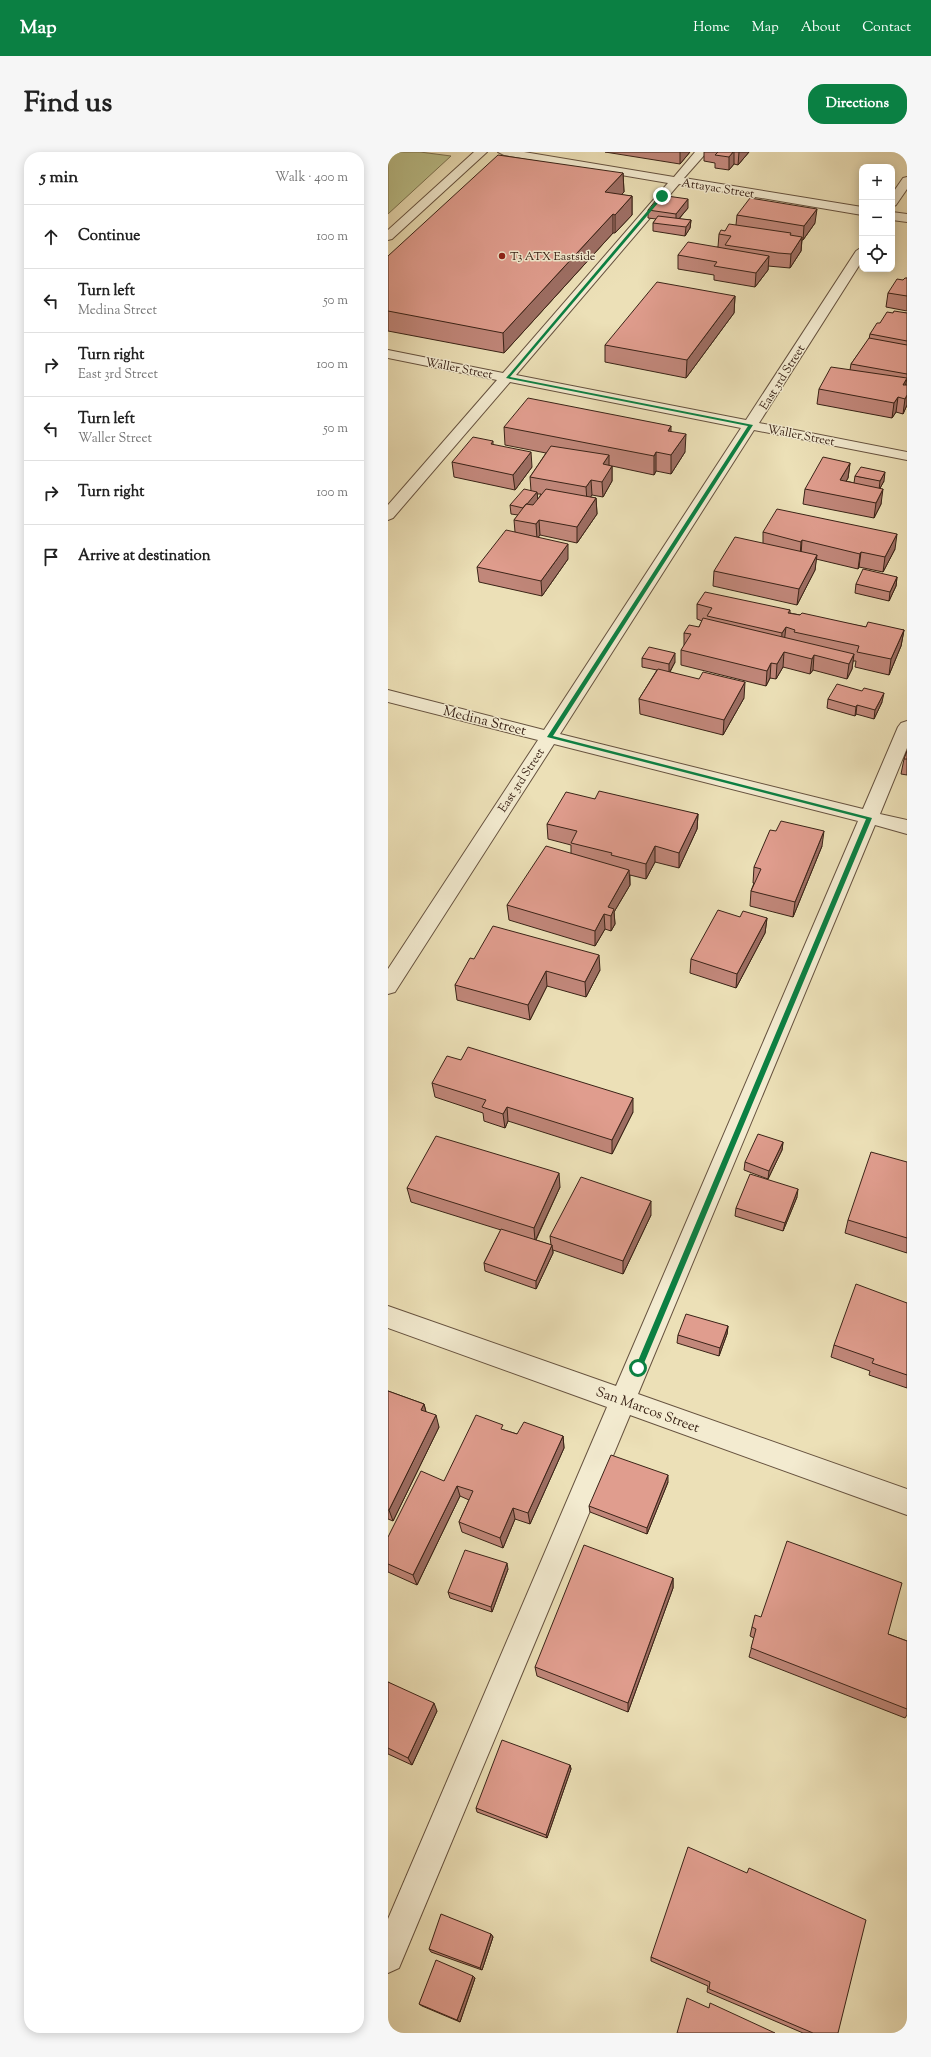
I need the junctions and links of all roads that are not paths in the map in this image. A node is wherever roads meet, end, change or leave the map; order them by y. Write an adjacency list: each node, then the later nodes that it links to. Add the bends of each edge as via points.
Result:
1 (481, 152): 10 (street)
2 (504, 152): 5 (street, Attayac Street)
3 (701, 152): 5 (street)
4 (907, 180): 6 (street)
5 (675, 181): 7 (street, Attayac Street); 13 (street)
6 (894, 200)
7 (859, 211)
8 (895, 216): 9 (street)
9 (907, 218)
10 (388, 236)
11 (859, 256): 14 (street, East 3rd Street)
12 (388, 354): 13 (street, Waller Street)
13 (508, 378): 14 (street, Waller Street); 16 (street)
14 (751, 425): 15 (street, Waller Street); 19 (street, East 3rd Street)
15 (907, 456)
16 (388, 515)
17 (388, 696): 19 (street, Medina Street)
18 (907, 727): 20 (street)
19 (550, 737): 20 (street, Medina Street); 22 (street, East 3rd Street)
20 (869, 818): 21 (street, Medina Street); 24 (street)
21 (907, 827)
22 (388, 986)
23 (388, 1316): 24 (street, San Marcos Street)
24 (624, 1400): 25 (street, San Marcos Street); 26 (street)
25 (907, 1502)
26 (388, 1958)

